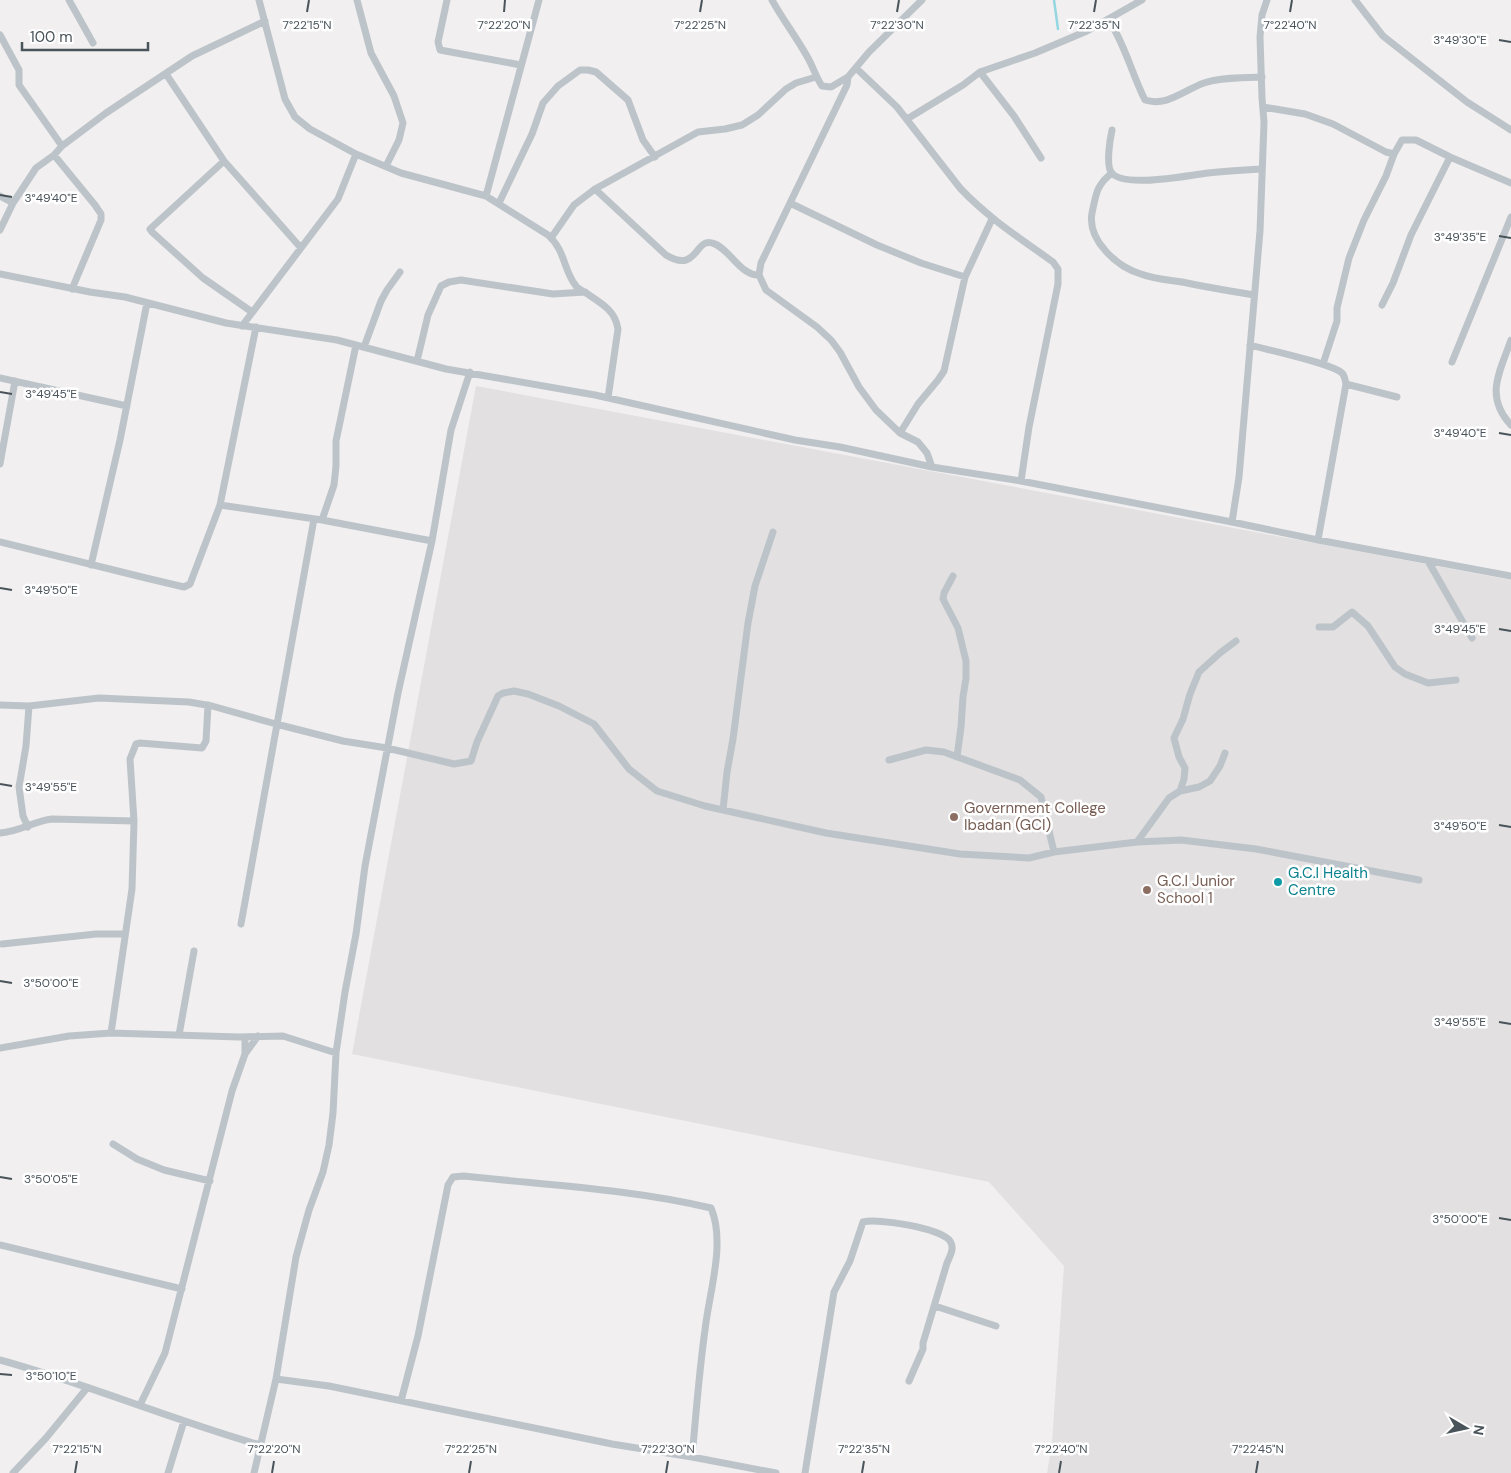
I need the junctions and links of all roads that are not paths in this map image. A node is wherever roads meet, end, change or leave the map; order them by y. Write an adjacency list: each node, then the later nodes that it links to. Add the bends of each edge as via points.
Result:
1 (69, 0): 14 (street)
2 (259, 0): 12 (street)
3 (357, 0): 34 (street, via 371,53 394,96 403,123 399,140)
4 (448, 0): 15 (street, via 438,42 440,50)
5 (538, 0): 15 (street)
6 (772, 0): 20 (street, via 807,56)
7 (922, 0): 16 (street)
8 (1142, 0): 11 (street)
9 (1267, 0): 19 (street, via 1260,37)
10 (1355, 0): 25 (street, via 1383,36 1467,102)
11 (1109, 20): 17 (street); 19 (street, via 1145,100 1173,99 1203,83 1217,80)
12 (265, 21): 18 (street, via 192,56); 27 (street, via 285,99 295,117)
13 (0, 35): 26 (street, via 19,70 19,85)
14 (93, 43)
15 (521, 65): 40 (street)
16 (856, 68): 21 (street); 23 (street)
17 (980, 72): 23 (street); 32 (street)
18 (166, 74): 26 (street); 33 (street)
19 (1262, 76): 22 (street)
20 (816, 77): 21 (street, via 822,86 831,87); 30 (street, via 786,89 742,125 698,132)
21 (848, 77): 43 (street)
22 (1263, 107): 28 (street, via 1305,114 1333,124); 35 (street)
23 (907, 119): 45 (street, via 960,188)
24 (1112, 130): 36 (street, via 1109,168)
25 (1511, 130)
26 (62, 146): 29 (street)
27 (356, 154): 34 (street); 48 (street, via 338,198)
28 (1394, 154): 31 (street, via 1400,142 1407,139 1416,140); 67 (street, via 1350,258 1337,308 1337,321)
29 (54, 155): 42 (street, via 36,168); 53 (street, via 95,205 102,220)
30 (655, 157): 38 (street); 41 (street, via 643,140 628,100 596,72 580,70 558,86 543,103 532,134)
31 (1450, 157): 37 (street); 57 (street, via 1411,235)
32 (1041, 158)
33 (224, 161): 48 (street); 58 (street, via 150,229 203,278)
34 (386, 166): 40 (street)
35 (1262, 169): 36 (street, via 1138,180 1118,178); 55 (street)
36 (1112, 174): 55 (street, via 1102,181 1098,189 1091,221 1092,229 1107,253 1140,274)
37 (1511, 183)
38 (595, 189): 47 (street, via 574,204); 51 (street, via 671,259 687,260 709,242 717,245 749,273)
39 (0, 196): 42 (street)
40 (486, 196): 41 (street)
41 (499, 202): 47 (street)
42 (13, 203): 46 (street)
43 (790, 203): 51 (street, via 761,263); 52 (street, via 877,245)
44 (1511, 217): 66 (street)
45 (992, 219): 52 (street); 79 (street, via 1054,262 1058,269 1058,284)
46 (0, 230)
47 (551, 238): 54 (street, via 556,242 576,286)
48 (301, 248): 58 (street)
49 (400, 272): 64 (street, via 386,290)
50 (0, 274): 53 (street)
51 (759, 275): 76 (street, via 766,290 831,340 876,410)
52 (965, 277): 76 (street, via 944,371)
53 (72, 289): 56 (street)
54 (585, 292): 65 (street, via 553,294 461,280 449,282 442,286 428,315); 73 (street, via 611,311 616,319 618,329)
55 (1254, 295): 62 (street)
56 (147, 303): 59 (street); 74 (street)
57 (1382, 305)
58 (252, 312): 59 (street)
59 (242, 326): 60 (street)
60 (256, 328): 63 (street); 80 (street)
61 (1511, 340): 75 (street, via 1496,384 1495,400)
62 (1250, 344): 67 (street); 82 (street)
63 (356, 345): 64 (street); 81 (street, via 336,441 334,485)
64 (364, 347): 65 (street)
65 (417, 361): 68 (street)
66 (1452, 362)
67 (1323, 364): 71 (street, via 1341,372)
68 (470, 372): 73 (street); 84 (street, via 451,430)
69 (0, 378): 70 (street)
70 (15, 381): 74 (street); 77 (street)
71 (1346, 384): 72 (street); 85 (street)
72 (1397, 396)
73 (608, 398): 78 (street)
74 (127, 406): 88 (street)
75 (1511, 426)
76 (900, 433): 78 (street, via 918,442)
77 (0, 464)
78 (932, 467): 79 (street)
79 (1021, 481): 82 (street)
80 (220, 506): 81 (street); 88 (street, via 190,584 184,586)
81 (318, 520): 84 (street); 98 (street)
82 (1232, 522): 85 (street)
83 (773, 532): 104 (street, via 755,586)
84 (432, 540): 99 (street)
85 (1318, 540): 87 (street)
86 (0, 542): 88 (street)
87 (1428, 560): 90 (street); 92 (street)
88 (91, 565)
89 (953, 576): 101 (street, via 943,599 958,628 966,661)
90 (1511, 576)
91 (1319, 627): 94 (street, via 1333,627 1352,612 1368,626 1396,667 1405,674 1428,683)
92 (1472, 638)
93 (1236, 641): 103 (street, via 1199,672 1190,694 1174,738 1184,768)
94 (1456, 680)
95 (0, 705): 97 (street)
96 (208, 705): 97 (street, via 99,698); 98 (street); 105 (street, via 206,741 202,748 136,744 130,759)
97 (29, 706): 106 (street, via 20,787)
98 (276, 724): 99 (street); 111 (street)
99 (387, 748): 104 (street, via 454,764 471,761 476,742 498,696 514,691 559,706 594,724 630,769 657,790); 120 (street)
100 (1225, 753): 103 (street, via 1210,781)
101 (957, 757): 102 (street, via 926,750); 109 (street, via 1020,780 1041,797)
102 (889, 760)
103 (1180, 791): 108 (street, via 1169,798)
104 (723, 810): 109 (street, via 826,833 960,854 1029,858)
105 (134, 821): 106 (street, via 52,819); 112 (street, via 132,889)
106 (28, 827): 107 (street)
107 (0, 833)
108 (1137, 842): 109 (street); 110 (street, via 1180,840 1256,849)
109 (1054, 852)
110 (1419, 880)
111 (241, 924)
112 (125, 934): 113 (street); 115 (street)
113 (2, 944)
114 (194, 951): 116 (street)
115 (111, 1033): 116 (street); 119 (street, via 69,1036)
116 (179, 1035): 118 (street)
117 (258, 1036): 118 (street); 120 (street, via 283,1036); 121 (street)
118 (245, 1037): 121 (street)
119 (0, 1048)
120 (336, 1053): 129 (street, via 329,1144 296,1257)
121 (244, 1054): 123 (street)
122 (113, 1144): 123 (street, via 136,1159 164,1170)
123 (210, 1181): 125 (street)
124 (0, 1245): 125 (street)
125 (182, 1289): 133 (street, via 165,1353)
126 (935, 1306): 127 (street); 130 (street, via 924,1349); 141 (street, via 952,1251 949,1240 916,1227 884,1221 863,1222 850,1261 834,1292)
127 (996, 1326)
128 (0, 1360): 131 (street)
129 (276, 1379): 132 (street); 135 (street)
130 (909, 1381)
131 (87, 1388): 133 (street); 137 (street)
132 (401, 1401): 136 (street); 136 (street, via 418,1336 448,1185 453,1176 690,1203 712,1208 717,1252 704,1330)
133 (140, 1405): 134 (street)
134 (184, 1421): 135 (street); 138 (street)
135 (260, 1445): 139 (street)
136 (692, 1457): 140 (street)
137 (13, 1473)
138 (168, 1473)
139 (254, 1473)
140 (776, 1473)
141 (805, 1473)

